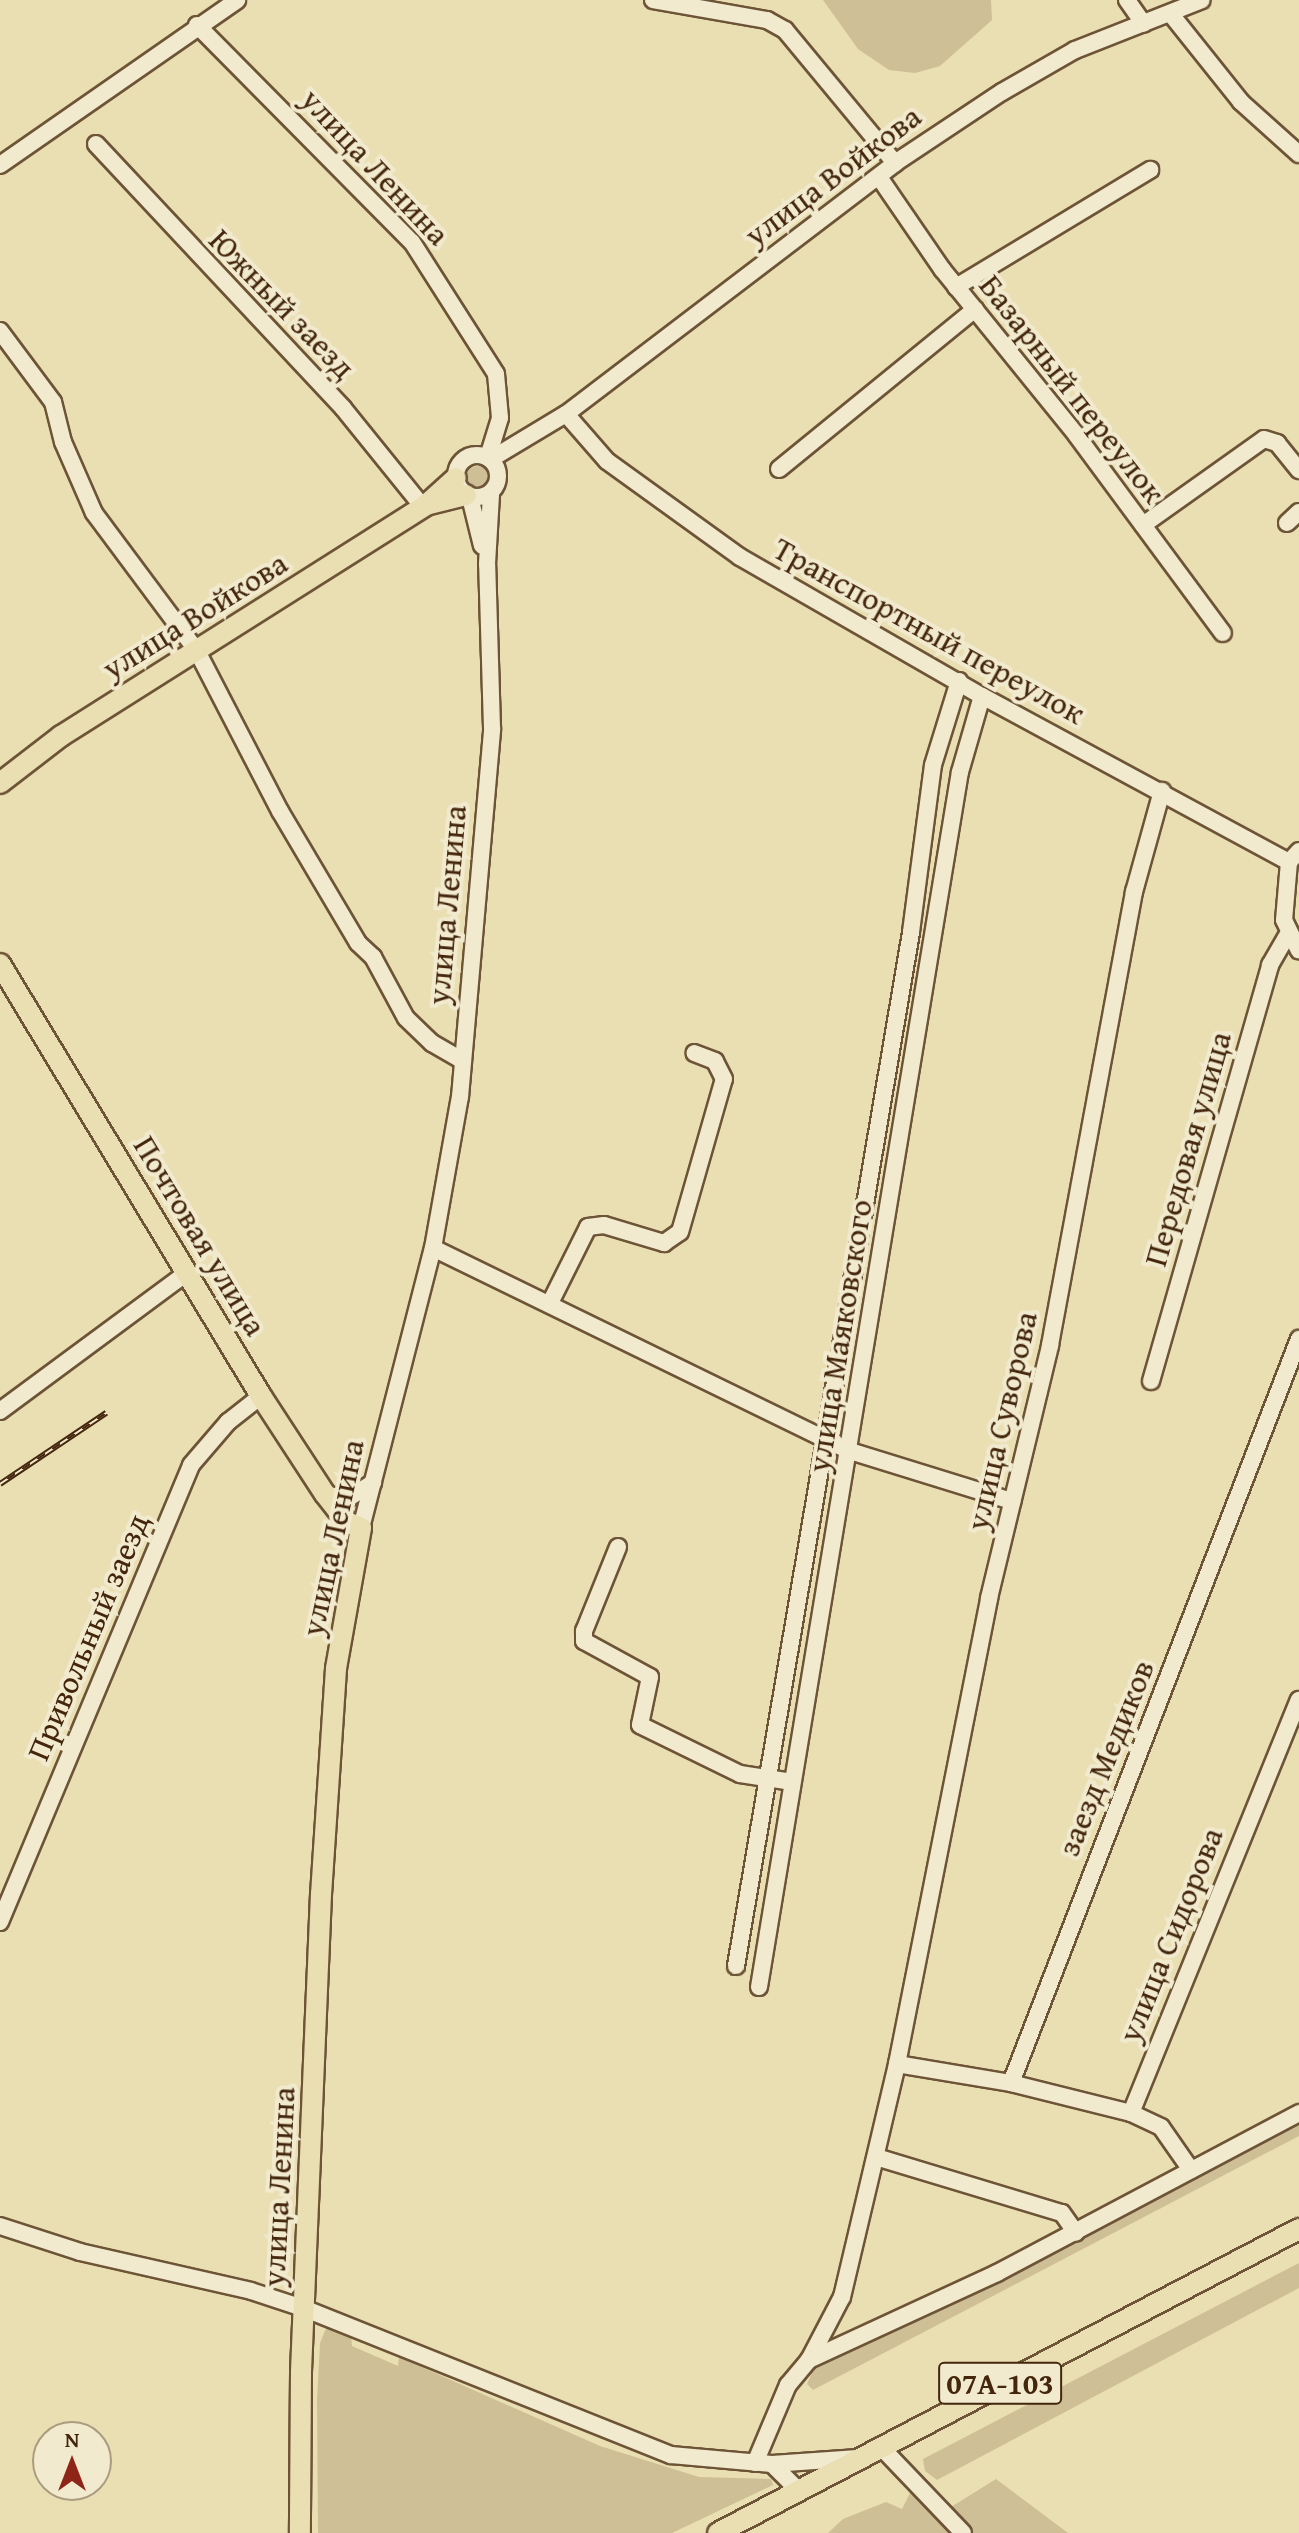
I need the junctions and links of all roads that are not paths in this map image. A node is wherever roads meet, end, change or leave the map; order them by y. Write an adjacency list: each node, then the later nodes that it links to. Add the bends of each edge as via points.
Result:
1 (237, 0): 7 (street)
2 (653, 0): 10 (street, via 767,20 785,30)
3 (1127, 0): 6 (street)
4 (1202, 0): 5 (street, улица Войкова)
5 (1170, 13): 6 (street, улица Войкова); 9 (street, via 1241,102)
6 (1144, 24): 10 (street, улица Войкова, via 1075,50)
7 (197, 25): 11 (street); 18 (street, улица Ленина, via 412,242 496,374 500,418)
8 (96, 144): 23 (street, Южный заезд, via 343,408)
9 (1299, 154)
10 (895, 163): 13 (street, улица Войкова)
11 (0, 165)
12 (1150, 170): 14 (street)
13 (879, 177): 14 (street, Базарный переулок); 17 (street, улица Войкова)
14 (956, 287): 15 (street, Базарный переулок)
15 (975, 309): 19 (street); 24 (street, Базарный переулок)
16 (0, 331): 27 (street, via 53,402 63,442 94,513)
17 (566, 414): 18 (street, улица Войкова); 28 (street, Транспортный переулок, via 607,461 697,529)
18 (492, 463): 21 (street, via 464,460); 22 (street, улица Ленина)
19 (779, 469)
20 (1299, 470): 24 (street, via 1277,443 1264,439)
21 (464, 490): 22 (street); 23 (main road, улица Войкова); 25 (street, улица Ленина)
22 (491, 494): 25 (street, улица Ленина)
23 (424, 506): 27 (main road, улица Войкова)
24 (1143, 525): 26 (street, Базарный переулок)
25 (487, 564): 37 (street, улица Ленина, via 492,728)
26 (1223, 633)
27 (197, 651): 30 (main road, улица Войкова, via 61,736); 37 (street, via 280,811 406,1018 432,1043)
28 (959, 681): 29 (street, Транспортный переулок); 45 (street, улица Маяковского, via 933,765 911,932)
29 (982, 696): 31 (street, Транспортный переулок); 46 (street, улица Маяковского, via 960,772)
30 (0, 783)
31 (1162, 791): 32 (street, Транспортный переулок); 49 (street, улица Суворова, via 1134,892 1050,1345)
32 (1294, 857): 33 (street)
33 (1287, 935): 34 (street); 42 (street, Передовая улица, via 1270,965)
34 (1299, 951)
35 (0, 964): 39 (main road, Почтовая улица)
36 (694, 1053): 40 (street, via 715,1061 724,1079 680,1232 664,1243 604,1225 588,1227)
37 (463, 1061): 38 (street, улица Ленина)
38 (433, 1248): 40 (street); 47 (street, улица Ленина)
39 (188, 1272): 43 (main road, Почтовая улица); 44 (street)
40 (550, 1303): 45 (street)
41 (1299, 1339): 59 (street, заезд Медиков)
42 (1151, 1381)
43 (261, 1396): 48 (main road, Почтовая улица); 55 (street, Привольный заезд, via 228,1422 191,1465)
44 (0, 1411)
45 (824, 1438): 46 (street); 53 (street, улица Маяковского)
46 (850, 1451): 49 (street); 54 (street, улица Маяковского)
47 (373, 1483): 48 (street, via 347,1499); 50 (street, улица Ленина)
48 (325, 1494): 50 (main road, Почтовая улица, via 347,1522)
49 (1012, 1501): 58 (street, улица Суворова)
50 (361, 1528): 67 (main road, улица Ленина, via 336,1669)
51 (618, 1547): 53 (street, via 584,1641 650,1677 640,1725 707,1760)
52 (1299, 1700): 60 (street, улица Сидорова)
53 (765, 1779): 54 (street); 56 (street, улица Маяковского)
54 (792, 1782): 57 (street, улица Маяковского)
55 (0, 1922)
56 (736, 1966)
57 (759, 1987)
58 (897, 2064): 59 (street); 62 (street, улица Суворова)
59 (1011, 2083): 60 (street)
60 (1131, 2113): 63 (street, via 1161,2127)
61 (1299, 2113): 63 (street)
62 (876, 2157): 66 (street, via 1062,2213); 68 (street, улица Суворова, via 842,2297)
63 (1191, 2170): 66 (street)
64 (0, 2226): 67 (street, via 65,2249)
65 (1299, 2229): 69 (main road, 07А-103)
66 (1076, 2233): 68 (street)
67 (303, 2308): 71 (street, via 647,2447 701,2461); 73 (main road, улица Ленина)
68 (809, 2360): 71 (street, улица Суворова, via 788,2385)
69 (880, 2446): 70 (main road, 07А-103); 75 (street)
70 (858, 2458): 71 (street); 72 (main road, 07А-103)
71 (763, 2464): 72 (street)
72 (798, 2490): 74 (main road, 07А-103)
73 (300, 2533)
74 (718, 2533)
75 (963, 2533)

